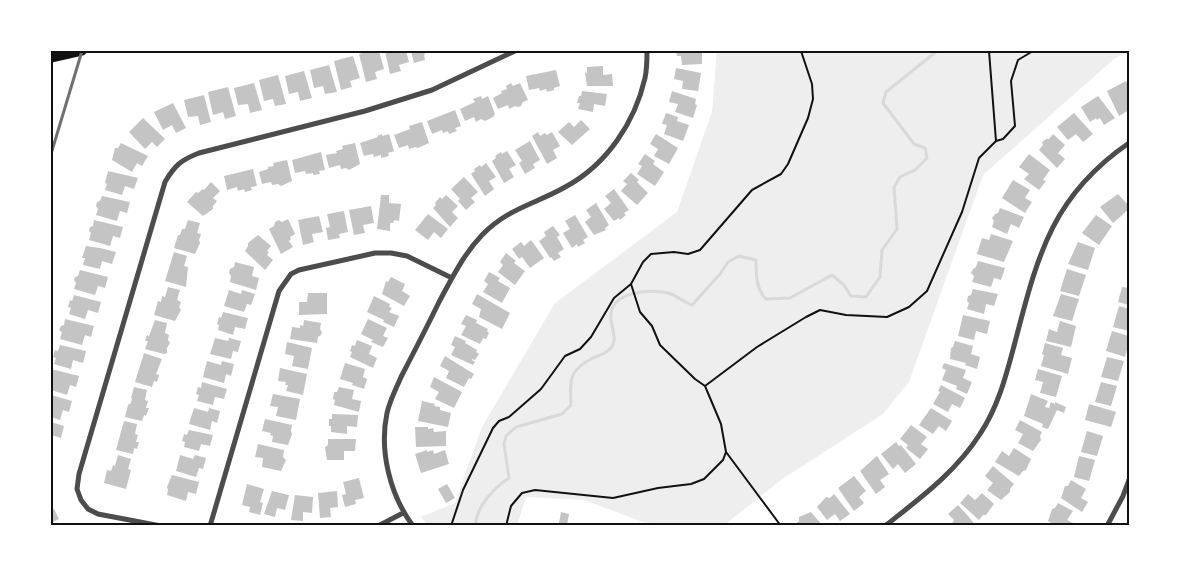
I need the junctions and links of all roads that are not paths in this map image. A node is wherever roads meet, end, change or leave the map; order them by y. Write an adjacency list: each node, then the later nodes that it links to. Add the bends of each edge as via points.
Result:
1 (82, 51): 4 (main road)
2 (515, 51): 9 (street, via 432,90 365,111 199,153 173,168 165,182 77,489 88,509 98,514)
3 (647, 51): 6 (street, via 646,77 635,111 601,160 568,186 500,219 468,251)
4 (51, 58)
5 (1129, 143): 13 (street, via 1105,160 1080,185 1058,217 1034,269 1002,390 980,434 948,473)
6 (452, 278): 8 (street, via 401,377 387,414 386,459 392,487); 10 (street, via 407,256 391,253 365,255 291,274 278,291)
7 (1129, 480): 14 (street)
8 (403, 513): 11 (street); 12 (street)
9 (161, 526)
10 (210, 526)
11 (378, 526)
12 (413, 526)
13 (885, 526)
14 (1108, 526)

